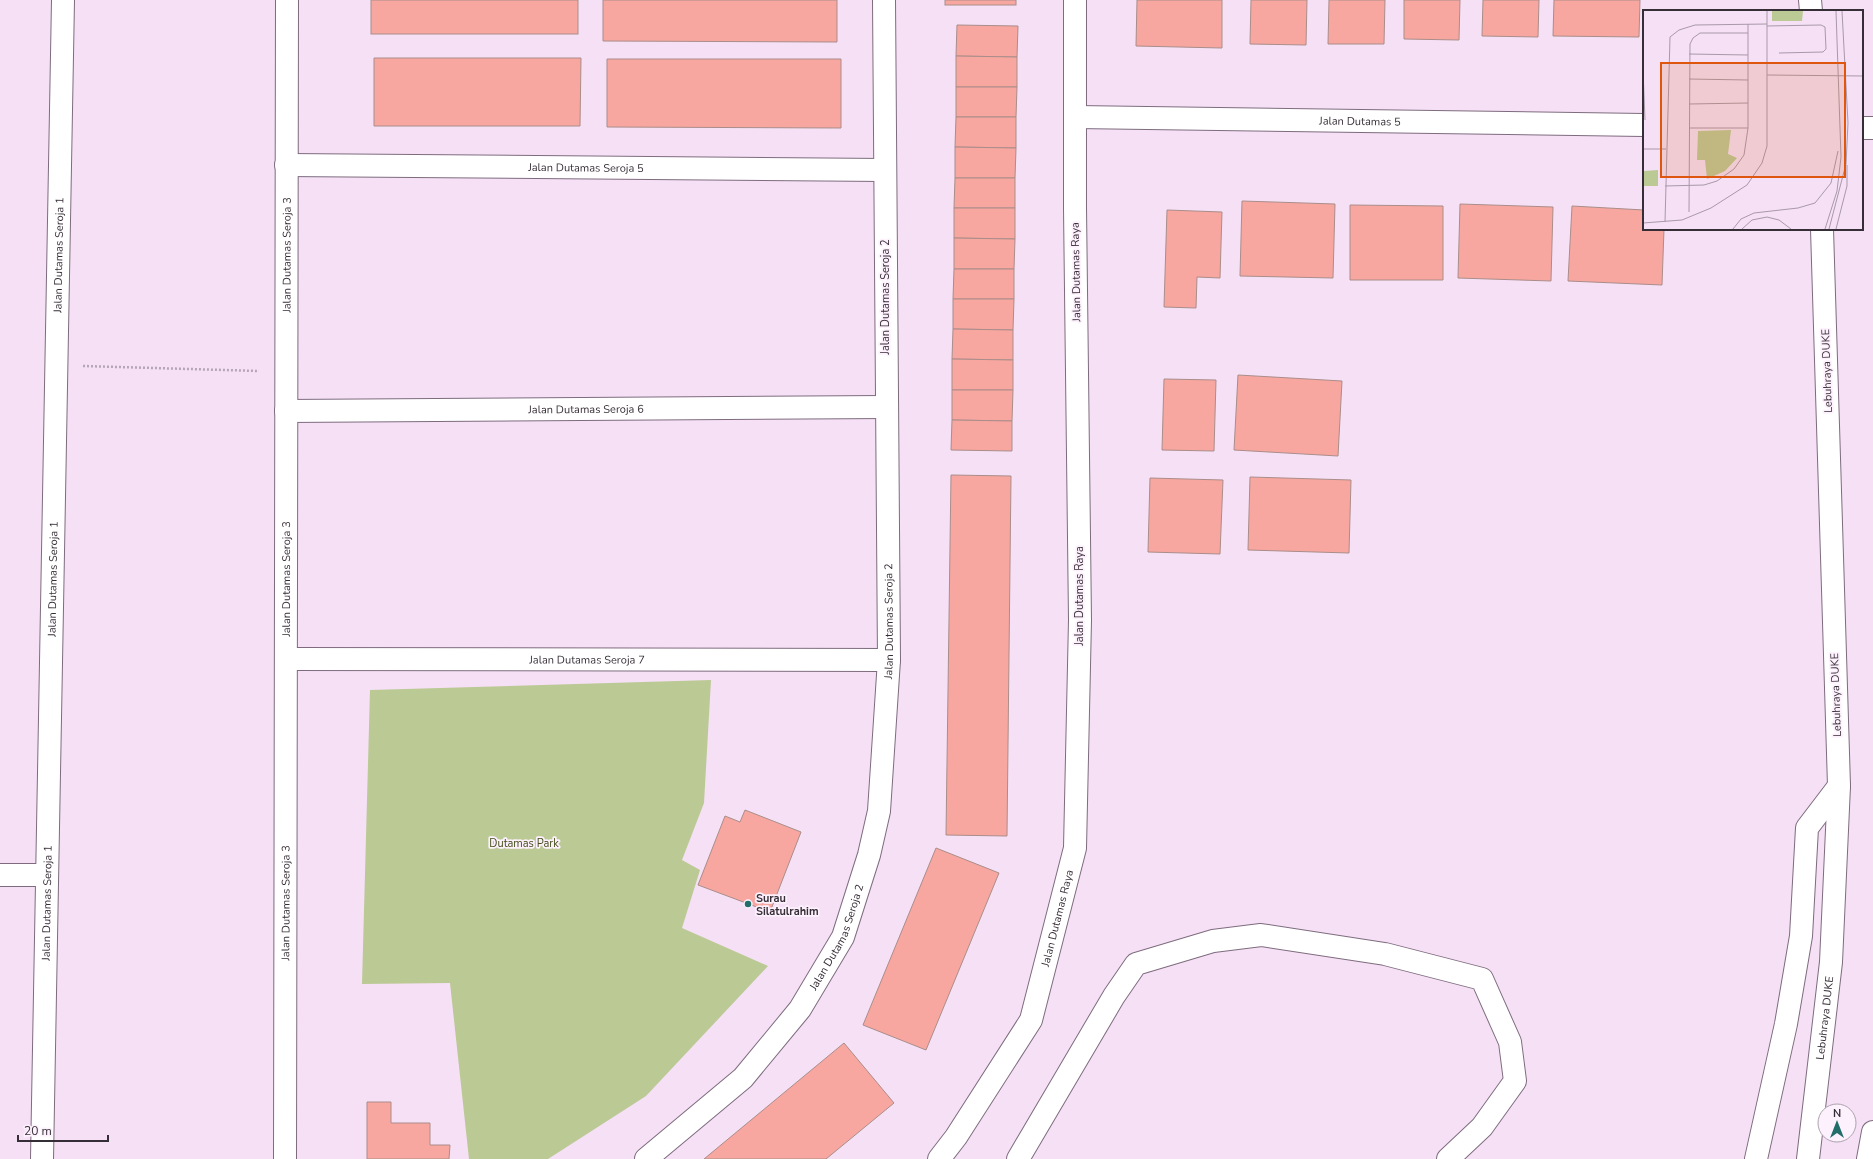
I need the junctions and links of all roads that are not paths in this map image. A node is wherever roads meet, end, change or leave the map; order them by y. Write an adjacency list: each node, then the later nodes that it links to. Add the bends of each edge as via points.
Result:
1 (63, 0): 18 (main road, Jalan Dutamas Seroja 1)
2 (287, 0): 9 (main road, Jalan Dutamas Seroja 3)
3 (884, 0): 10 (main road, Jalan Dutamas Seroja 2)
4 (1075, 0): 7 (main road, Jalan Dutamas Raya)
5 (1810, 0): 6 (main road)
6 (1811, 10)
7 (1076, 117): 8 (main road, Jalan Dutamas 5); 23 (main road, Jalan Dutamas Raya, via 1080,620 1075,848 1031,1020 956,1137)
8 (1643, 125)
9 (286, 165): 10 (main road, Jalan Dutamas Seroja 5); 13 (main road, Jalan Dutamas Seroja 3)
10 (885, 170): 12 (main road, Jalan Dutamas Seroja 2)
11 (1822, 230): 16 (main road, Lebuhraya DUKE)
12 (886, 407): 13 (main road, Jalan Dutamas Seroja 6); 15 (main road, Jalan Dutamas Seroja 2)
13 (286, 411): 14 (main road, Jalan Dutamas Seroja 3)
14 (286, 659): 15 (main road, Jalan Dutamas Seroja 7); 21 (main road, Jalan Dutamas Seroja 3)
15 (889, 660): 22 (main road, Jalan Dutamas Seroja 2, via 879,811 869,854 843,937 800,1009 742,1078)
16 (1839, 786): 26 (main road, via 1807,828 1801,936 1786,1024); 27 (main road, Lebuhraya DUKE, via 1831,962)
17 (0, 875): 18 (main road)
18 (47, 875): 20 (main road, Jalan Dutamas Seroja 1)
19 (1873, 1132): 28 (main road)
20 (42, 1159)
21 (285, 1159)
22 (646, 1159)
23 (939, 1159)
24 (1018, 1159): 25 (main road, via 1114,996 1136,964 1213,940 1261,935 1384,954 1482,979 1510,1042 1515,1081 1482,1127)
25 (1448, 1159)
26 (1756, 1159)
27 (1808, 1159)
28 (1868, 1159)

